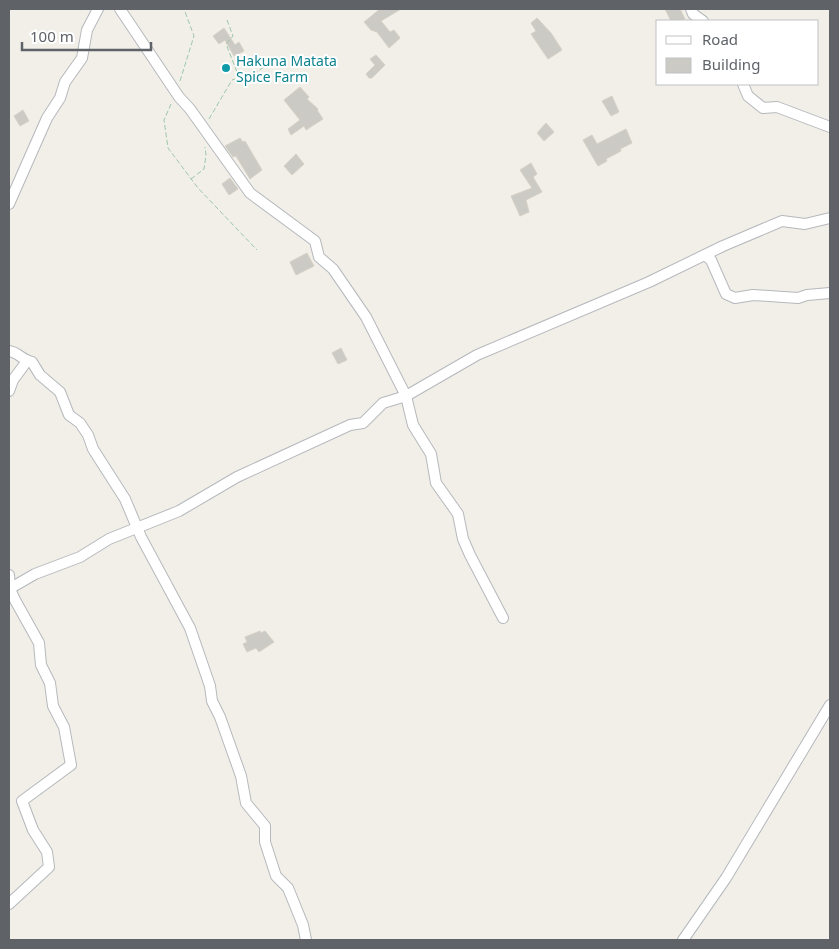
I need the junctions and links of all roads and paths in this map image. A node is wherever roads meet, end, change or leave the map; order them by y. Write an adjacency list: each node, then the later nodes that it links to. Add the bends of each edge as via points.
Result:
1 (98, 9): 15 (street, via 87,30 82,58 65,82 60,98 47,118)
2 (120, 9): 10 (street)
3 (184, 9): 10 (path, via 194,36)
4 (691, 9): 6 (street)
5 (228, 20): 8 (path, via 233,36 226,44)
6 (702, 20)
7 (266, 66): 8 (path)
8 (239, 78): 11 (path, via 232,80)
9 (743, 85): 12 (street, via 748,96 762,108 777,108)
10 (176, 92): 14 (path, via 164,120 168,148); 23 (street, via 250,193 315,241 319,257 333,269 366,317)
11 (206, 126)
12 (830, 127)
13 (205, 146): 14 (path, via 204,169)
14 (190, 179): 17 (path)
15 (9, 204)
16 (830, 218): 18 (street, via 805,224 782,221)
17 (257, 250)
18 (706, 256): 19 (street, via 711,260 726,294 735,298 753,295 798,298); 23 (street, via 477,355)
19 (830, 293)
20 (9, 351): 21 (street)
21 (27, 361): 22 (street); 24 (street, via 32,362 40,375 60,392 69,415 88,435 92,449 125,499)
22 (9, 391)
23 (406, 396): 24 (street, via 382,403 363,422 237,477 179,510); 27 (street, via 413,425 431,454 436,483 458,514 470,555)
24 (137, 527): 26 (street); 30 (street, via 190,628 212,701 240,776 246,803 265,826 265,842 276,876 288,888)
25 (9, 575): 26 (street)
26 (9, 589): 29 (street, via 39,644 41,665 50,683 53,706 64,727 71,765 22,801 33,830 47,852 49,867)
27 (503, 618)
28 (830, 704): 31 (street, via 726,878)
29 (9, 904)
30 (306, 940)
31 (683, 940)

